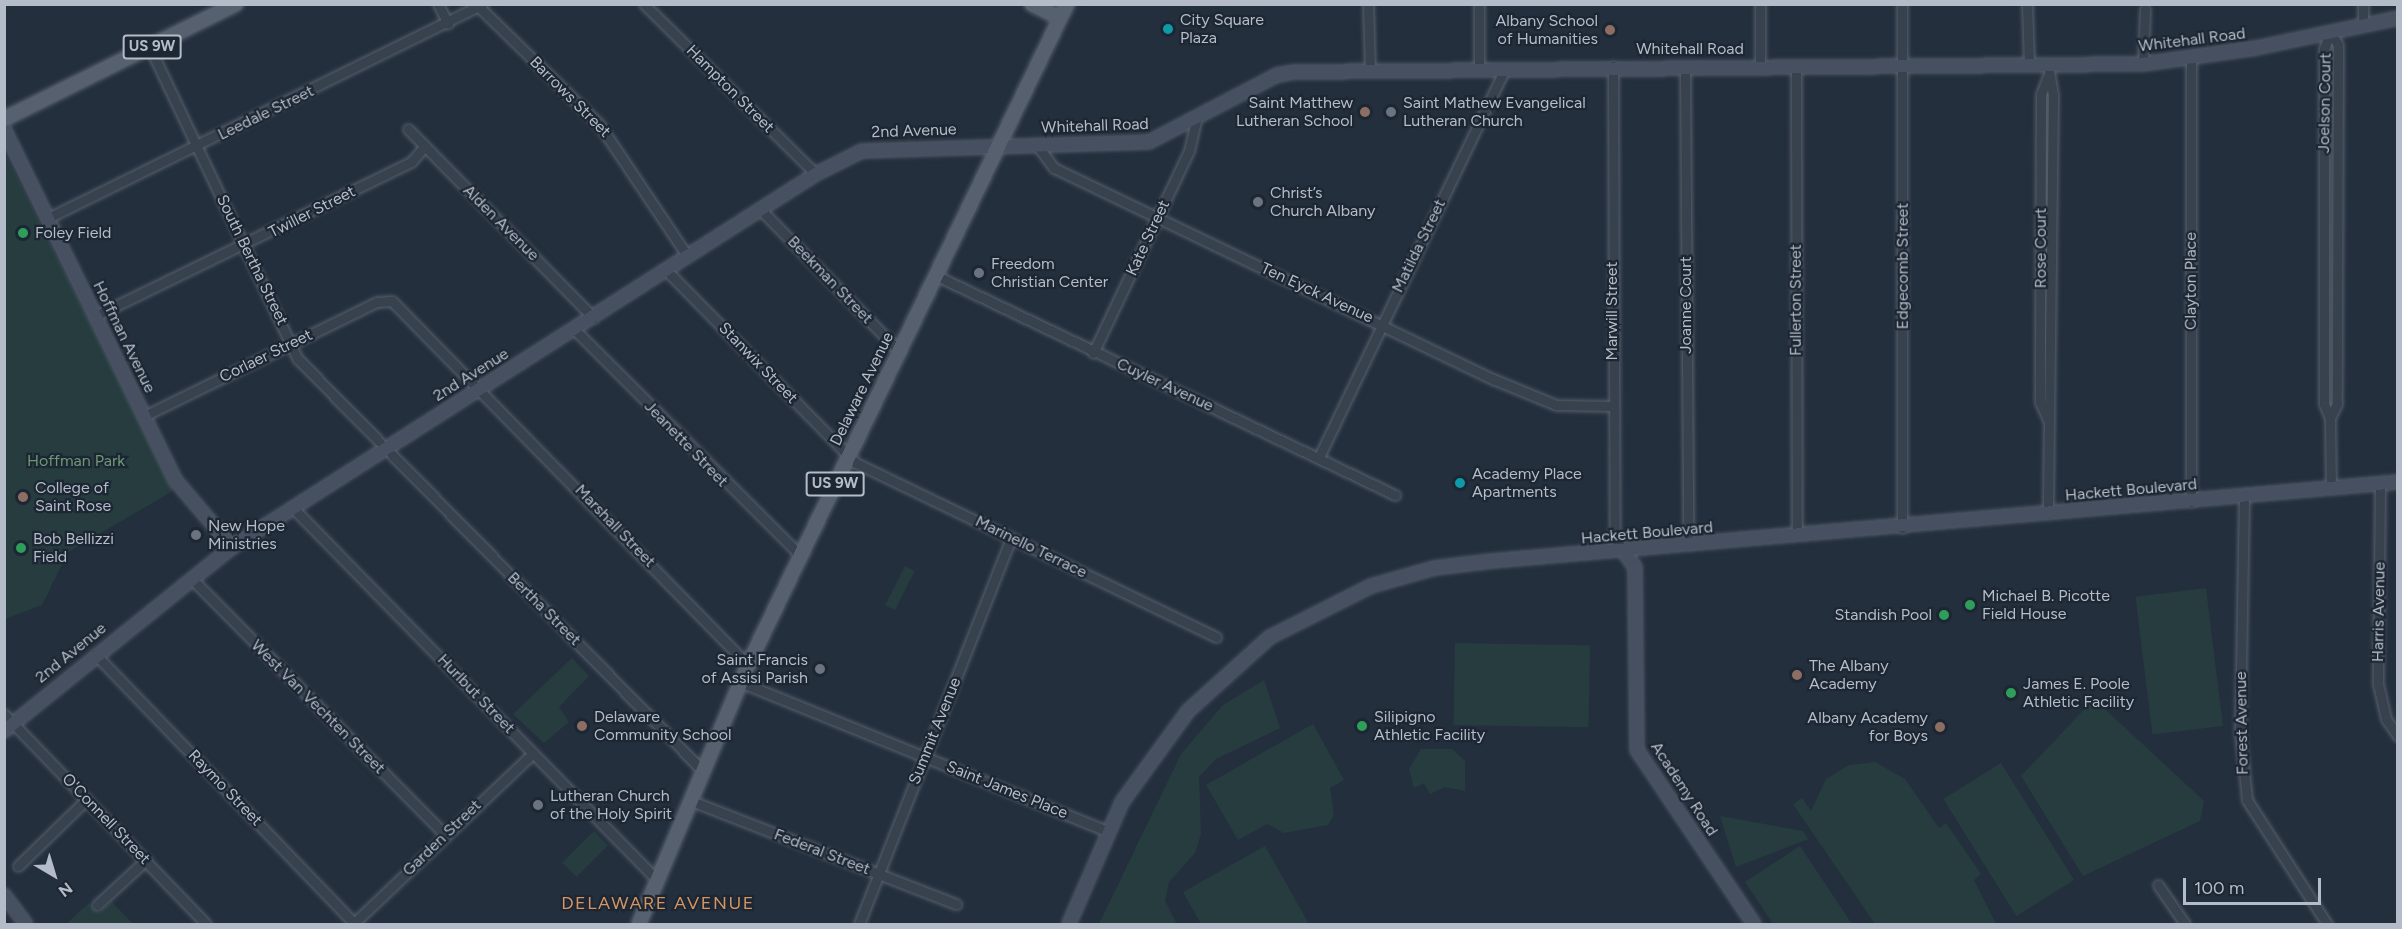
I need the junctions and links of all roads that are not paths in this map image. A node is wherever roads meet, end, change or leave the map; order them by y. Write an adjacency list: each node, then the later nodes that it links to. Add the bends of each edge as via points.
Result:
1 (236, 4): 19 (main road, US 9W)
2 (438, 4): 16 (street)
3 (644, 4): 42 (street, Hampton Street)
4 (1032, 4): 14 (main road)
5 (1067, 4): 14 (main road, Delaware Avenue)
6 (1368, 4): 31 (street)
7 (1479, 4): 29 (street)
8 (1760, 4): 23 (street)
9 (1902, 4): 25 (street, Edgecomb Street)
10 (2027, 4): 21 (street)
11 (2363, 4): 17 (street)
12 (480, 6): 16 (street, Leedale Street); 49 (street, Barrows Street, via 599,124)
13 (2145, 9): 22 (street)
14 (1060, 18): 40 (main road, Delaware Avenue / US 9W)
15 (2397, 18): 17 (street, Whitehall Road)
16 (448, 24): 39 (street, Leedale Street)
17 (2363, 25): 18 (street, Whitehall Road)
18 (2330, 32): 20 (street, Whitehall Road); 36 (street, Joelson Court, via 2324,49); 37 (street, Joelson Court, via 2338,45)
19 (150, 48): 32 (main road, US 9W); 39 (street, South Bertha Street)
20 (2191, 59): 22 (street, Whitehall Road); 74 (street, Clayton Place)
21 (2029, 64): 25 (street, Whitehall Road); 30 (street, Whitehall Road)
22 (2144, 64): 30 (street, Whitehall Road)
23 (1760, 65): 24 (street, Whitehall Road); 27 (street, Whitehall Road)
24 (1796, 65): 25 (street, Whitehall Road); 78 (street, Fullerton Street)
25 (1902, 65): 77 (street, Edgecomb Street)
26 (1613, 66): 27 (street, Whitehall Road); 28 (street, Whitehall Road); 63 (street, Marwill Street)
27 (1685, 66): 80 (street, Joanne Court)
28 (1505, 69): 29 (street, Whitehall Road); 57 (street, Matilda Street)
29 (1479, 70): 31 (street, Whitehall Road)
30 (2048, 70): 76 (street, Rose Court, via 2053,94 2053,403 2048,420)
31 (1370, 72): 33 (street, Whitehall Road, via 1277,75)
32 (4, 119)
33 (1196, 121): 38 (street, Whitehall Road, via 1149,142); 45 (street, Kate Street)
34 (4, 129): 44 (street, Hoffman Avenue)
35 (408, 129): 41 (street, Alden Avenue)
36 (2324, 138): 37 (street); 46 (street, Joelson Court)
37 (2337, 138): 47 (street, Joelson Court)
38 (1037, 145): 40 (street, Whitehall Road); 45 (street, Ten Eyck Avenue, via 1054,168)
39 (196, 146): 44 (street, Leedale Street); 48 (street, South Bertha Street)
40 (997, 146): 42 (street, 2nd Avenue, via 885,146 847,155); 51 (main road, Delaware Avenue / US 9W)
41 (425, 147): 48 (street, Twiller Street, via 411,162); 54 (street, Alden Avenue)
42 (816, 174): 43 (street, 2nd Avenue)
43 (761, 210): 49 (street, 2nd Avenue); 60 (street, Beekman Street)
44 (48, 218): 53 (street, Hoffman Avenue)
45 (1158, 218): 57 (street, Ten Eyck Avenue); 61 (street, Kate Street)
46 (2324, 225): 47 (street); 55 (street, Joelson Court)
47 (2337, 225): 56 (street, Joelson Court)
48 (246, 246): 53 (street, Twiller Street); 59 (street, South Bertha Street)
49 (688, 257): 50 (street, 2nd Avenue)
50 (667, 271): 54 (street, 2nd Avenue); 67 (street, Stanwix Street)
51 (935, 275): 60 (main road, Delaware Avenue / US 9W); 61 (street, Cuyler Avenue)
52 (388, 300): 59 (street, Corlaer Street); 62 (street, Marshall Street, via 404,310)
53 (95, 316): 64 (street, Hoffman Avenue)
54 (594, 318): 58 (street, 2nd Avenue)
55 (2324, 319): 56 (street); 65 (street, Joelson Court, via 2324,404)
56 (2337, 319): 65 (street, Joelson Court, via 2337,404)
57 (1382, 324): 63 (street, Ten Eyck Avenue, via 1544,401); 68 (street, Matilda Street)
58 (575, 330): 62 (street, 2nd Avenue); 83 (street, Jeanette Street)
59 (293, 343): 64 (street, Corlaer Street); 66 (street, South Bertha Street, via 298,359)
60 (899, 351): 67 (main road, Delaware Avenue / US 9W)
61 (1093, 352): 68 (street, Cuyler Avenue)
62 (480, 388): 66 (street, 2nd Avenue); 87 (street, Marshall Street)
63 (1612, 406): 82 (street, Marwill Street, via 1615,538)
64 (144, 416): 81 (street, Hoffman Avenue, via 179,486)
65 (2330, 418): 71 (street, Joelson Court)
66 (386, 449): 75 (street, 2nd Avenue); 93 (street, Bertha Street)
67 (848, 455): 79 (street, Marinello Terrace); 83 (main road, Delaware Avenue / US 9W)
68 (1319, 457): 72 (street, Cuyler Avenue)
69 (2397, 482): 70 (street, Hackett Boulevard)
70 (2380, 483): 71 (street, Hackett Boulevard); 90 (street, Harris Avenue, via 2378,684 2386,719)
71 (2331, 488): 73 (street, Hackett Boulevard)
72 (1395, 495)
73 (2244, 497): 74 (street, Hackett Boulevard); 114 (street, Forest Avenue, via 2240,733 2247,800)
74 (2191, 502): 76 (street, Hackett Boulevard)
75 (294, 509): 81 (street, 2nd Avenue); 91 (street, Hurlbut Street)
76 (2048, 514): 77 (street, Hackett Boulevard)
77 (1902, 528): 78 (street, Hackett Boulevard)
78 (1797, 535): 80 (street, Hackett Boulevard)
79 (1011, 538): 85 (street, Marinello Terrace); 92 (street, Summit Avenue)
80 (1688, 545): 82 (street, Hackett Boulevard)
81 (232, 547): 84 (street, 2nd Avenue)
82 (1624, 552): 96 (street, Hackett Boulevard, via 1434,568 1371,585 1310,612 1269,637 1188,711 1154,752); 112 (street, Academy Road, via 1635,567 1637,750)
83 (800, 555): 87 (main road, Delaware Avenue / US 9W)
84 (192, 579): 86 (street, 2nd Avenue); 97 (street, West Van Vechten Street)
85 (1216, 637)
86 (95, 654): 89 (street, 2nd Avenue); 108 (street, Raymo Street)
87 (748, 664): 88 (main road, Delaware Avenue / US 9W)
88 (740, 682): 92 (street, Saint James Place); 93 (main road, Delaware Avenue / US 9W)
89 (7, 722): 94 (street, O'Connell Street)
90 (2397, 736)
91 (533, 753): 97 (street, Garden Street); 101 (street, Hurlbut Street)
92 (925, 756): 96 (street, Saint James Place); 100 (street, Summit Avenue)
93 (701, 769): 95 (main road, Delaware Avenue / US 9W)
94 (87, 799): 98 (street, O'Connell Street); 99 (street)
95 (689, 800): 100 (street, Federal Street); 101 (main road, Delaware Avenue / US 9W)
96 (1107, 831): 111 (street, Hackett Boulevard)
97 (445, 835): 108 (street, Garden Street)
98 (146, 860): 105 (street); 107 (street, O'Connell Street)
99 (18, 866)
100 (879, 874): 104 (street, Federal Street); 110 (street, Summit Avenue)
101 (657, 880): 109 (main road, Delaware Avenue / US 9W)
102 (2158, 885): 113 (street)
103 (4, 895): 106 (street)
104 (956, 904)
105 (97, 905)
106 (26, 924)
107 (205, 924)
108 (354, 924)
109 (639, 924)
110 (859, 924)
111 (1069, 924)
112 (1754, 924)
113 (2185, 924)
114 (2327, 924)

